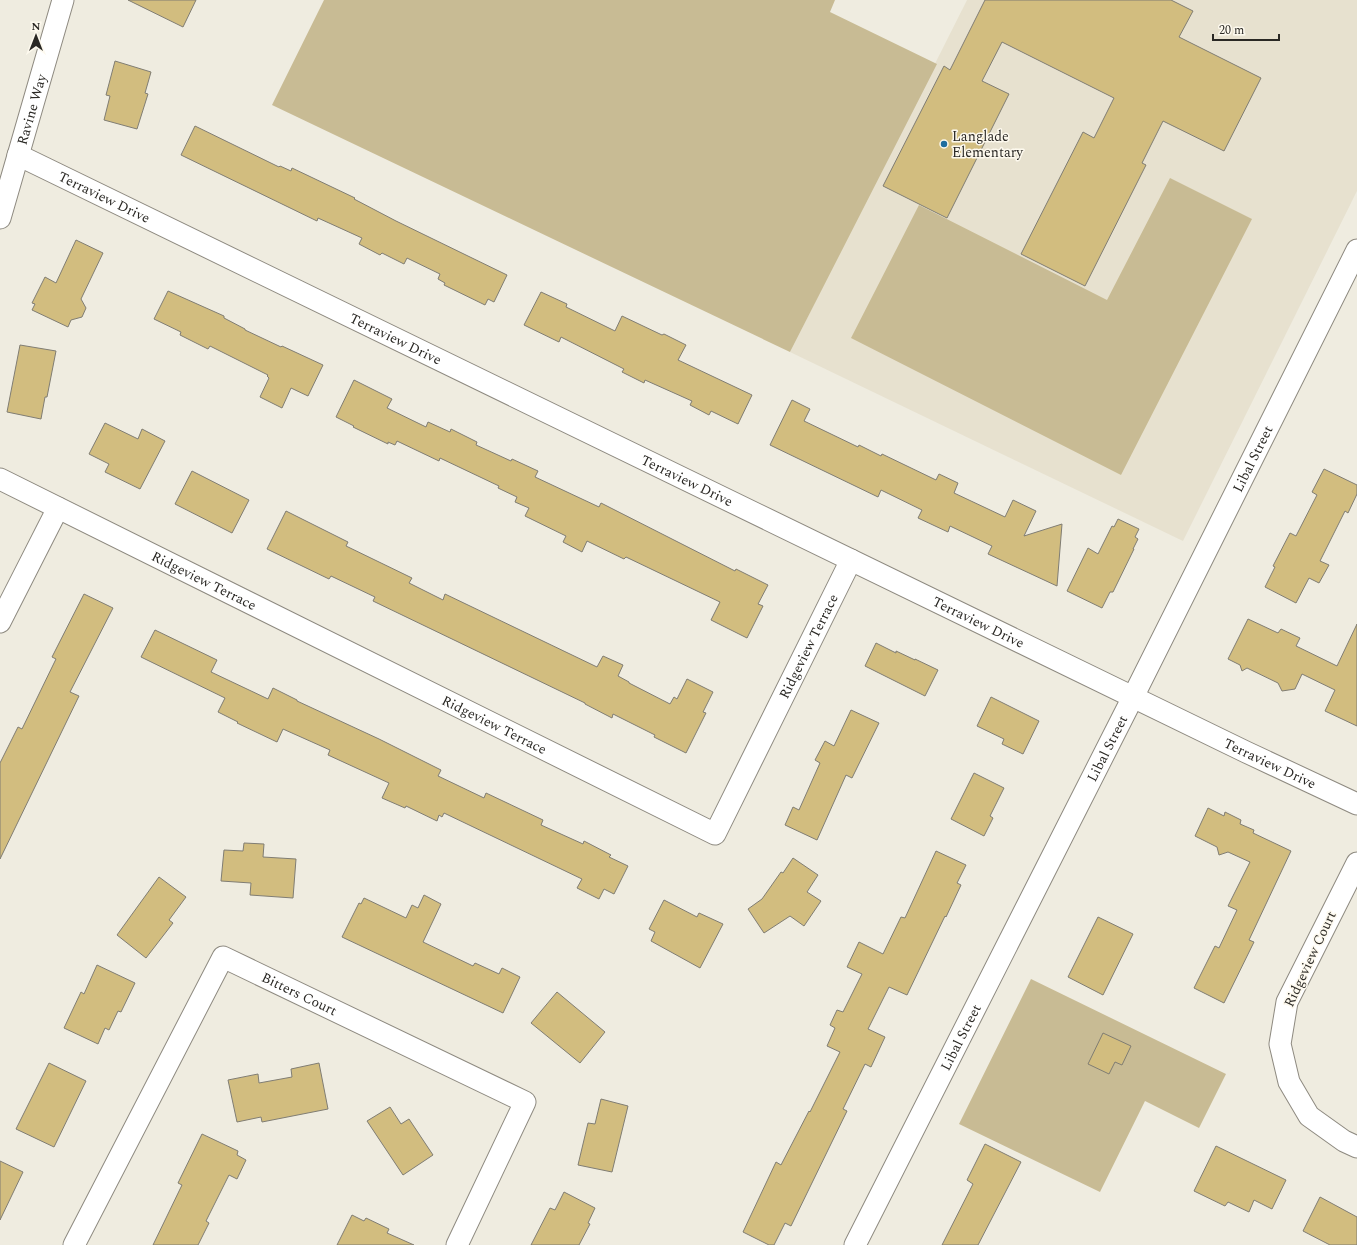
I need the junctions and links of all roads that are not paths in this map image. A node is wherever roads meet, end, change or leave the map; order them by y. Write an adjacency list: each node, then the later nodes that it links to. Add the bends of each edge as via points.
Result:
1 (63, 0): 2 (street, Ravine Way)
2 (18, 155): 3 (street, Ravine Way); 7 (street, Terraview Drive)
3 (0, 218)
4 (1357, 250): 9 (street, Libal Street)
5 (0, 479): 6 (street, Ridgeview Terrace)
6 (58, 508): 7 (street, Ridgeview Terrace, via 716,834); 8 (street)
7 (851, 560): 9 (street, Terraview Drive)
8 (0, 622)
9 (1133, 697): 10 (street, Terraview Drive); 15 (street, Libal Street)
10 (1357, 804)
11 (1357, 863): 12 (street, Ridgeview Court, via 1287,1002 1280,1044 1289,1082 1309,1116 1344,1141)
12 (1357, 1147)
13 (74, 1245): 14 (street, Bitters Court, via 223,956 525,1102)
14 (457, 1245)
15 (855, 1245)

